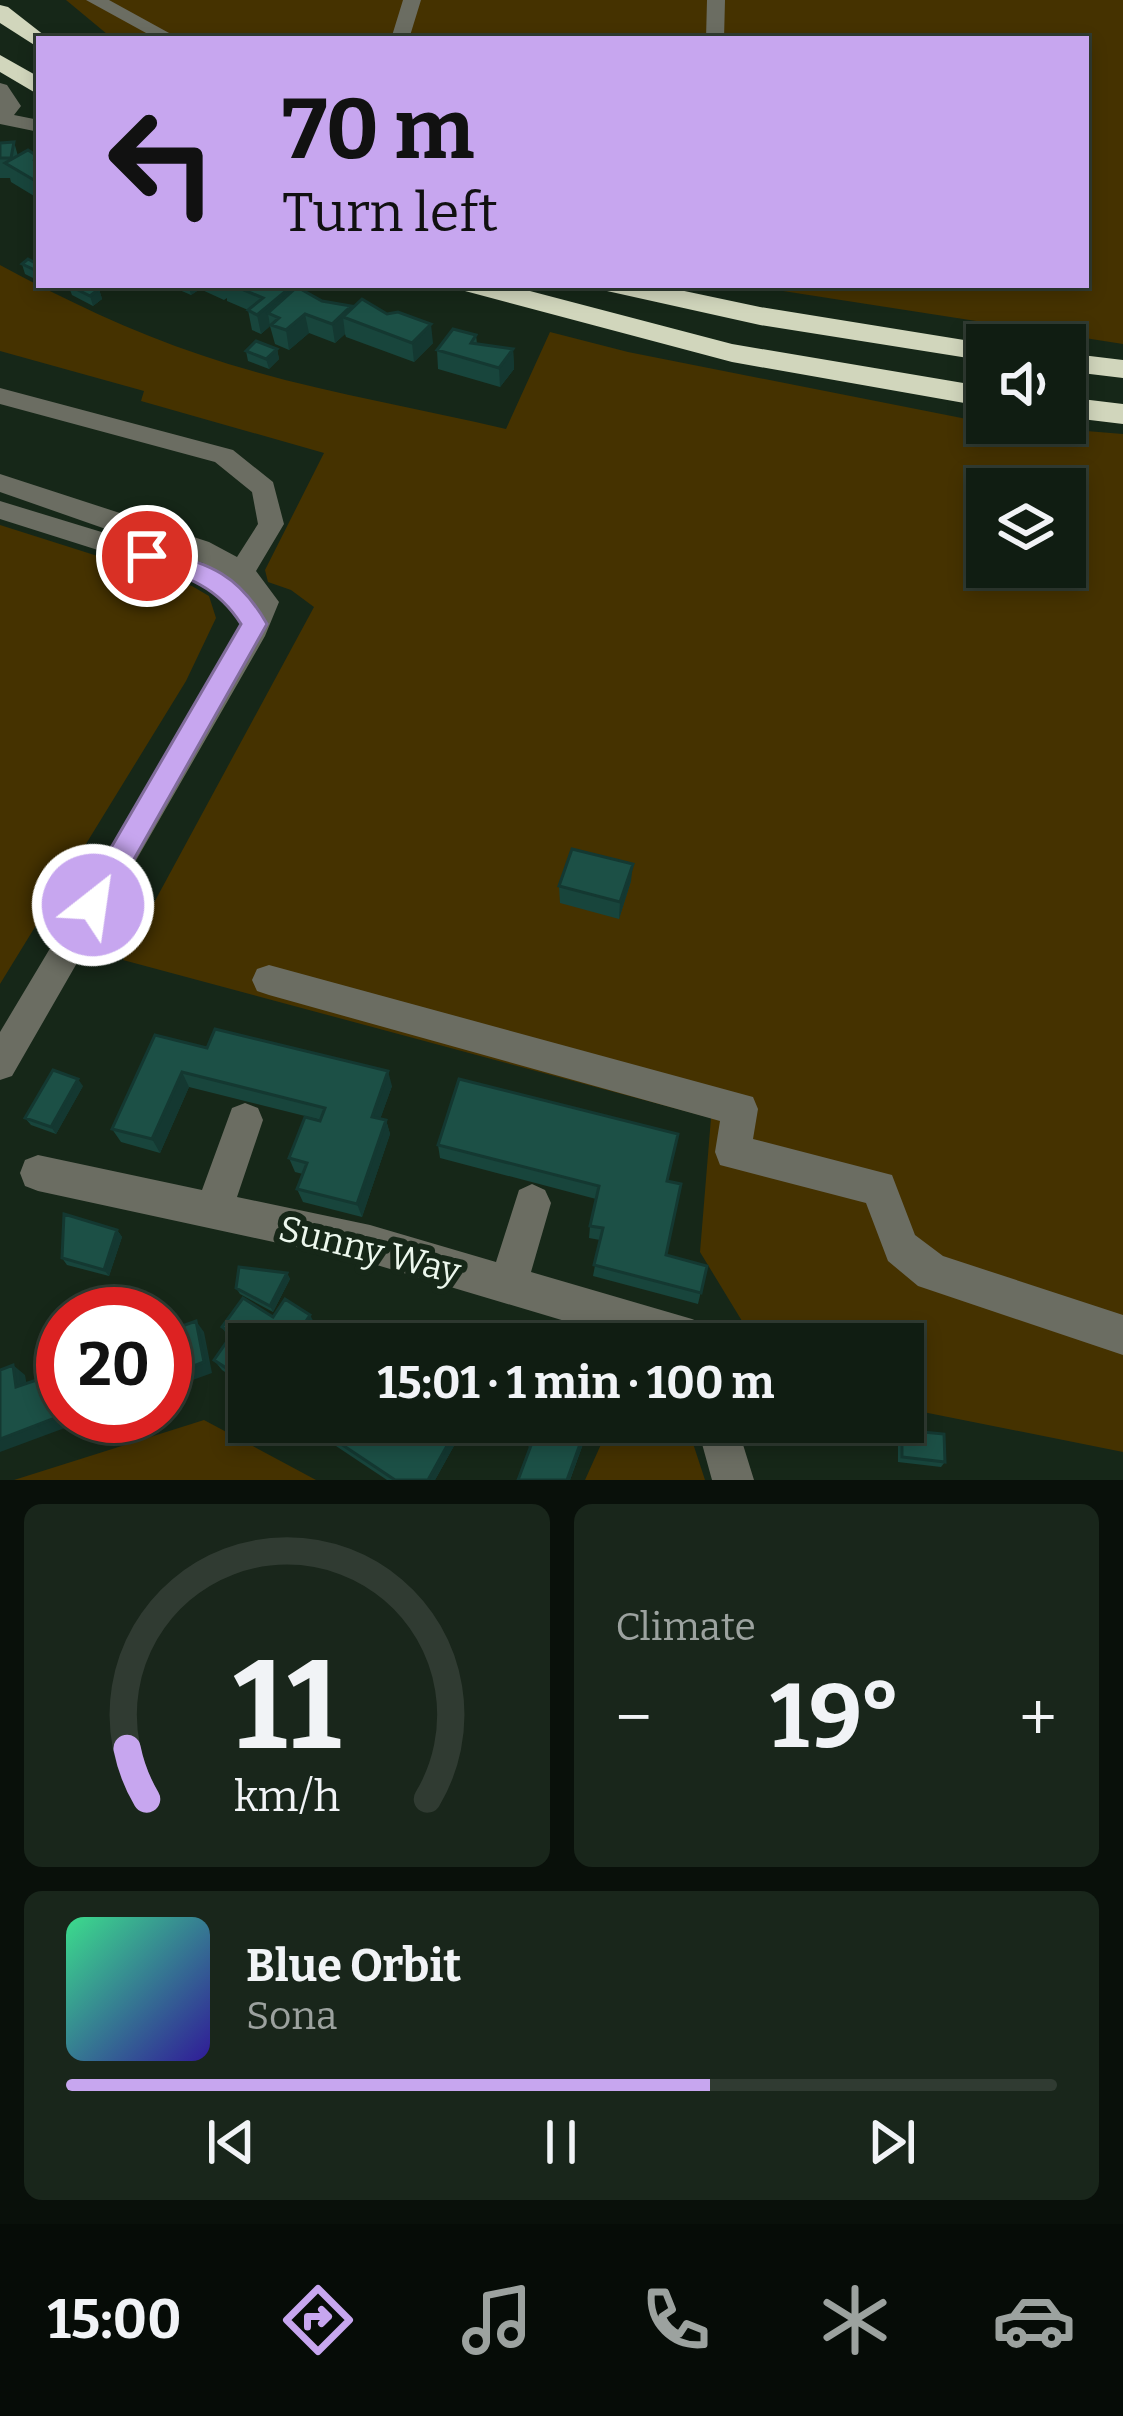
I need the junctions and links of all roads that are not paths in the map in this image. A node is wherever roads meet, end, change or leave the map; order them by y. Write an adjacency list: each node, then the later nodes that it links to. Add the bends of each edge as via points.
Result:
1 (94, 0): 5 (street)
2 (412, 0): 6 (street)
3 (716, 0): 7 (street)
4 (0, 12): 8 (highway)
5 (165, 36)
6 (401, 36)
7 (715, 36)
8 (36, 39)
9 (0, 62): 10 (highway)
10 (36, 86)
11 (0, 89): 12 (street, via 11,106)
12 (0, 118): 13 (street)
13 (36, 125)
14 (486, 288): 19 (highway, via 732,353)
15 (631, 288): 16 (highway)
16 (966, 349)
17 (1086, 365): 18 (highway)
18 (1123, 369)
19 (966, 393)
20 (0, 396): 25 (street, via 224,456 264,488 271,524)
21 (1086, 410): 22 (highway)
22 (1123, 414)
23 (0, 484): 25 (street, via 199,549)
24 (0, 510): 26 (street, via 212,576)
25 (242, 572): 26 (street, via 265,602)
26 (254, 624): 28 (street)
27 (268, 980): 35 (street, via 740,1109 733,1152 879,1188 901,1248 932,1272)
28 (0, 1064)
29 (245, 1120): 32 (street)
30 (38, 1173): 32 (street, Sunny Way)
31 (532, 1203): 33 (street)
32 (213, 1211): 33 (street, Sunny Way, via 370,1244)
33 (508, 1285): 34 (street, Sunny Way)
34 (637, 1323)
35 (1123, 1335)
36 (722, 1443): 37 (street)
37 (733, 1480)

